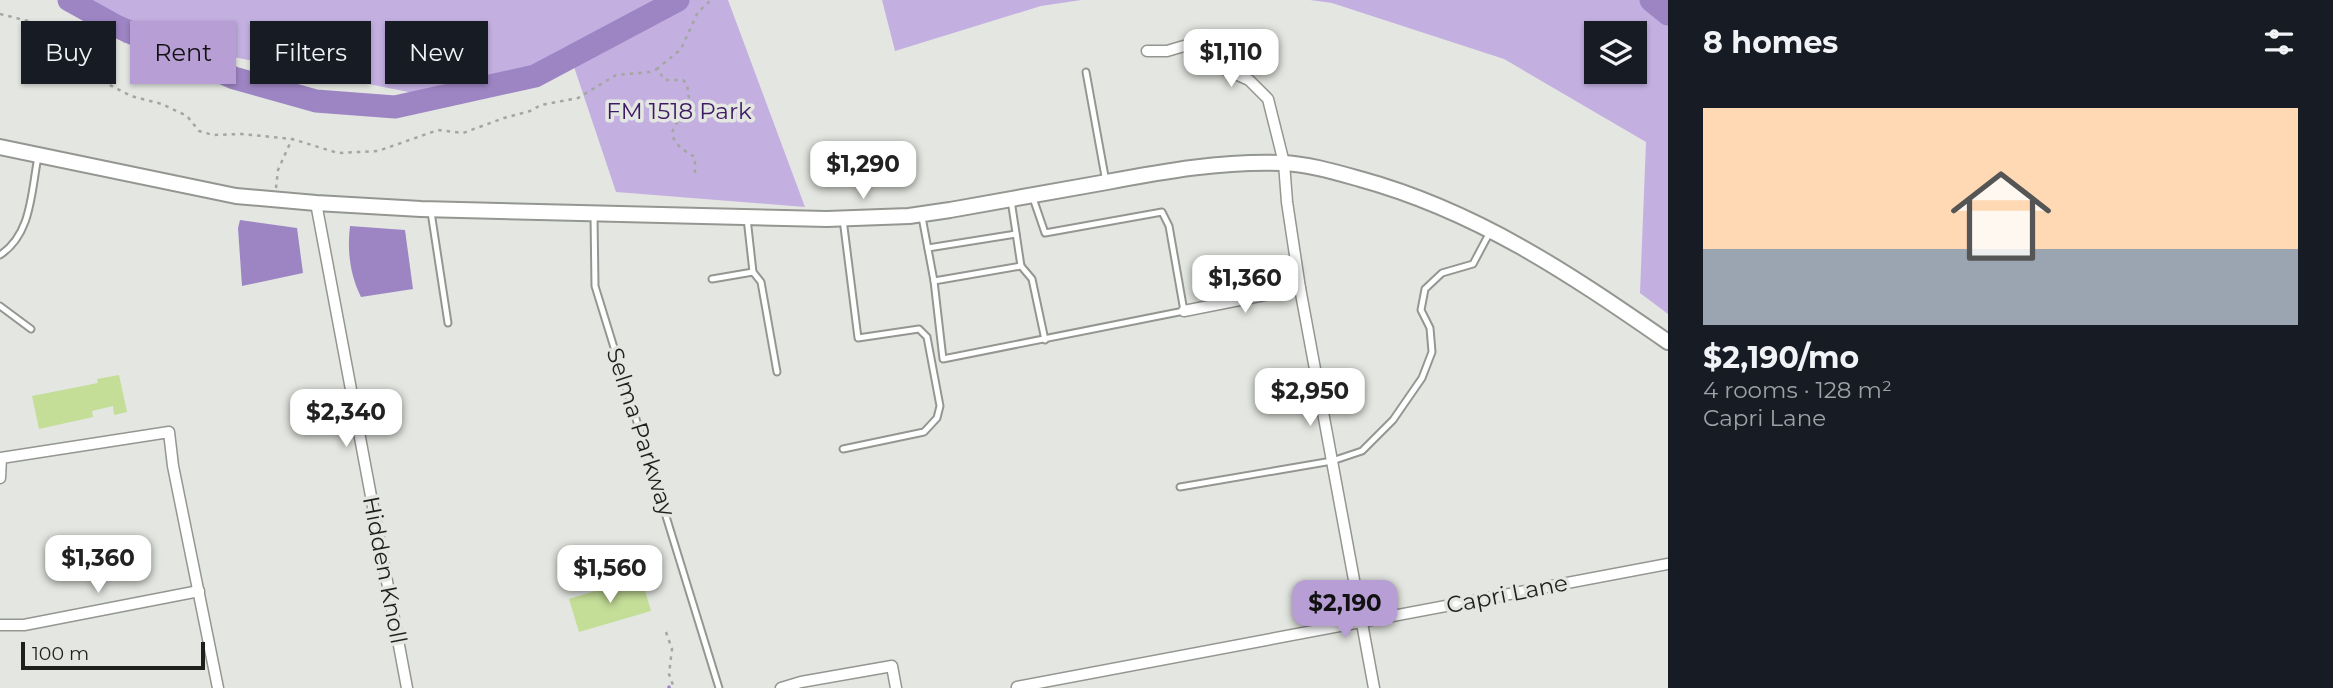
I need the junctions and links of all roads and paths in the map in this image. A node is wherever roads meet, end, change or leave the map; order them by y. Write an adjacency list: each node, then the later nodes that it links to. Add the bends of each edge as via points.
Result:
1 (711, 0): 4 (path, via 698,12 681,49)
2 (0, 14): 6 (path, via 28,22 96,63 104,82 187,116 199,131)
3 (1147, 51): 9 (street, via 1184,46 1249,80 1268,99)
4 (657, 68): 6 (path, via 616,75 578,98 541,105 463,133 438,130 378,151 338,153); 10 (path, via 666,80 687,84 691,113 678,120 672,136 678,147 695,157)
5 (1087, 72): 11 (lane)
6 (292, 138): 14 (path, via 278,170)
7 (0, 147): 8 (main road)
8 (39, 154): 14 (main road, via 236,196); 24 (lane, via 24,228 12,247)
9 (1284, 163): 11 (main road, via 1218,164); 21 (main road, via 1395,189); 29 (street)
10 (695, 173)
11 (1106, 182): 12 (main road)
12 (1032, 195): 13 (main road); 31 (lane, via 1045,233 1162,212 1169,226)
13 (1011, 199): 18 (main road); 22 (lane)
14 (275, 200): 15 (main road)
15 (316, 203): 16 (main road); 49 (street, Hidden Knoll)
16 (430, 209): 17 (main road); 32 (lane)
17 (594, 213): 19 (main road); 51 (lane, Selma Parkway, via 595,286)
18 (921, 214): 20 (main road); 23 (lane)
19 (747, 218): 20 (main road); 26 (lane)
20 (843, 219): 37 (lane, via 858,338 919,330 928,337 940,406 937,418 924,432)
21 (1490, 230): 35 (main road, via 1580,281); 39 (lane, via 1473,264 1442,273 1425,289 1421,310 1430,328 1432,352 1422,378 1393,420 1362,451)
22 (1016, 234): 23 (lane); 25 (lane)
23 (928, 248): 28 (lane)
24 (0, 255)
25 (1021, 266): 28 (lane); 34 (lane, via 1032,279)
26 (753, 272): 27 (lane); 36 (lane, via 761,282)
27 (712, 279)
28 (934, 282): 34 (lane, via 943,359)
29 (1300, 288): 31 (street); 39 (street)
30 (0, 306): 33 (lane)
31 (1184, 311): 34 (lane)
32 (448, 323)
33 (31, 329)
34 (1045, 340)
35 (1668, 342)
36 (777, 372)
37 (843, 449)
38 (1, 458): 40 (street); 43 (street, via 169,432)
39 (1332, 461): 41 (lane); 44 (street)
40 (0, 478)
41 (1180, 486)
42 (1668, 564): 44 (street, Capri Lane)
43 (199, 591): 45 (street, via 24,625); 48 (street)
44 (1362, 622): 47 (street, Capri Lane); 54 (street)
45 (0, 625)
46 (666, 632): 50 (path, via 672,649 669,674)
47 (1017, 687)
48 (218, 688)
49 (407, 688)
50 (674, 688)
51 (719, 688)
52 (781, 688): 53 (street, via 892,666)
53 (896, 688)
54 (1374, 688)

